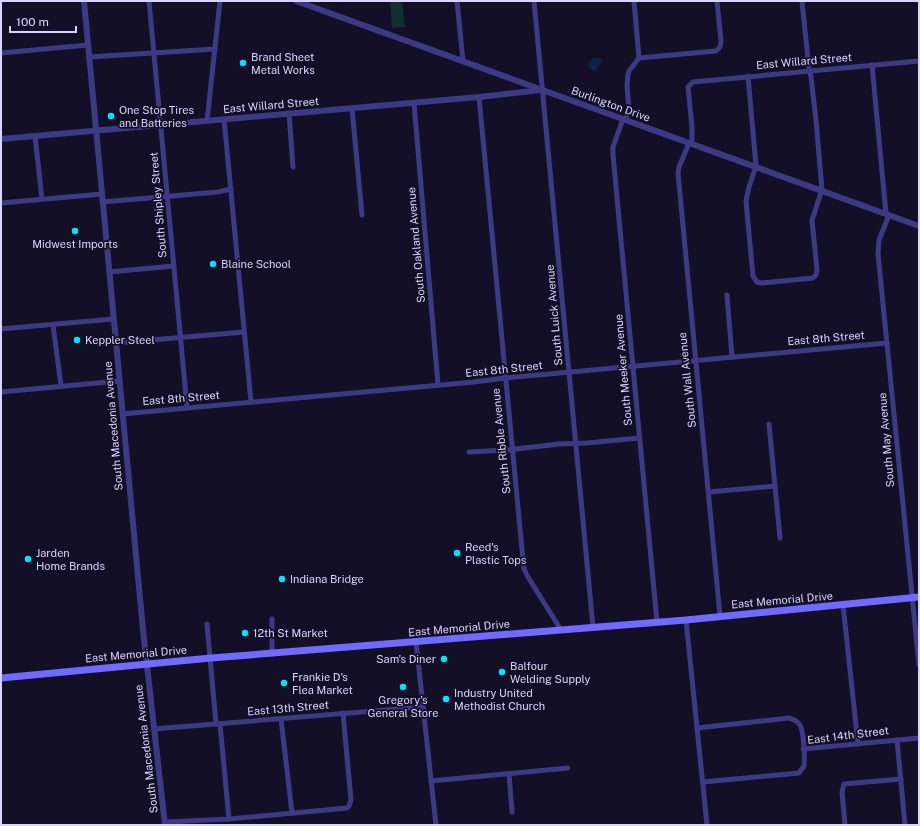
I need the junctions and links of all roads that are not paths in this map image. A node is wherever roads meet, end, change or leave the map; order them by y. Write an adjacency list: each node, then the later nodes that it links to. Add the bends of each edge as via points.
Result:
1 (84, 1): 10 (street, South Macedonia Avenue)
2 (149, 1): 12 (street, South Shipley Street)
3 (220, 1): 11 (street)
4 (296, 1): 16 (street, Burlington Drive)
5 (458, 1): 16 (street)
6 (534, 1): 22 (street, South Luick Avenue)
7 (634, 1): 15 (street)
8 (717, 1): 15 (street, via 721,42 716,51)
9 (802, 1): 19 (street)
10 (88, 46): 13 (street); 14 (street, South Macedonia Avenue)
11 (215, 49): 12 (street); 29 (street)
12 (154, 52): 14 (street); 30 (street, South Shipley Street)
13 (1, 53)
14 (89, 57): 31 (street, South Macedonia Avenue)
15 (638, 58): 28 (street, South Meeker Avenue, via 628,75 629,111)
16 (463, 61): 22 (street, Burlington Drive)
17 (919, 61): 18 (street, East Willard Street)
18 (872, 65): 19 (street, East Willard Street); 45 (street, South May Avenue)
19 (809, 70): 20 (street, East Willard Street); 38 (street)
20 (748, 76): 21 (street, East Willard Street); 35 (street)
21 (691, 83): 34 (street, South Wall Avenue, via 688,90 692,127)
22 (542, 90): 23 (street, East Willard Street); 28 (street, Burlington Drive); 60 (street, South Luick Avenue)
23 (479, 97): 24 (street, East Willard Street); 61 (street, South Ribble Avenue)
24 (414, 103): 25 (street, East Willard Street); 63 (street, South Oakland Avenue)
25 (352, 108): 26 (street, East Willard Street); 44 (street)
26 (288, 113): 27 (street, East Willard Street); 36 (street)
27 (224, 119): 29 (street, East Willard Street); 37 (street)
28 (624, 119): 34 (street, Burlington Drive); 59 (street, South Meeker Avenue, via 612,150)
29 (207, 120): 30 (street, East Willard Street)
30 (161, 125): 31 (street, East Willard Street); 40 (street, South Shipley Street)
31 (96, 130): 32 (street, East Willard Street); 39 (street, South Macedonia Avenue)
32 (35, 136): 33 (street, East Willard Street); 41 (street)
33 (1, 139)
34 (690, 143): 35 (street, Burlington Drive); 58 (street, South Wall Avenue, via 678,170)
35 (756, 166): 38 (street, Burlington Drive); 38 (street, via 746,201 754,276 756,281 761,283 801,280 816,275 812,220)
36 (293, 167)
37 (231, 189): 40 (street); 53 (street)
38 (822, 190): 45 (street, Burlington Drive)
39 (102, 194): 41 (street); 42 (street, South Macedonia Avenue)
40 (167, 197): 42 (street); 47 (street, South Shipley Street)
41 (42, 199): 43 (street)
42 (102, 202): 48 (street, South Macedonia Avenue)
43 (1, 203)
44 (362, 214)
45 (888, 214): 46 (street, Burlington Drive); 56 (street, South May Avenue, via 879,240 878,254)
46 (919, 226)
47 (174, 266): 48 (street); 54 (street, South Shipley Street)
48 (109, 272): 50 (street, South Macedonia Avenue)
49 (726, 295): 57 (street)
50 (113, 319): 51 (street); 55 (street, South Macedonia Avenue)
51 (53, 325): 52 (street); 64 (street)
52 (1, 329)
53 (244, 332): 54 (street); 66 (street)
54 (181, 338): 55 (street); 67 (street, South Shipley Street)
55 (116, 343): 62 (street, South Macedonia Avenue)
56 (887, 343): 57 (street, East 8th Street); 77 (street, South May Avenue)
57 (732, 357): 58 (street, East 8th Street)
58 (695, 360): 59 (street, East 8th Street); 75 (street, South Wall Avenue)
59 (632, 366): 60 (street, East 8th Street); 70 (street, South Meeker Avenue)
60 (569, 372): 61 (street, East 8th Street); 71 (street, South Luick Avenue)
61 (505, 378): 63 (street, East 8th Street); 72 (street, South Ribble Avenue)
62 (119, 381): 64 (street); 68 (street, South Macedonia Avenue)
63 (438, 385): 66 (street, East 8th Street)
64 (61, 386): 65 (street)
65 (1, 392)
66 (251, 402): 67 (street, East 8th Street)
67 (187, 407): 68 (street, East 8th Street)
68 (122, 414): 89 (street, South Macedonia Avenue)
69 (769, 424): 74 (street)
70 (639, 438): 71 (street); 82 (street, South Meeker Avenue)
71 (576, 443): 72 (street); 84 (street, South Luick Avenue)
72 (512, 449): 73 (street); 85 (street, South Ribble Avenue, via 524,569)
73 (469, 452)
74 (775, 486): 75 (street); 76 (street)
75 (709, 492): 79 (street, South Wall Avenue)
76 (780, 538)
77 (915, 598): 78 (main road, East Memorial Drive); 90 (street, South May Avenue)
78 (843, 605): 79 (main road, East Memorial Drive); 100 (street)
79 (720, 616): 81 (main road, East Memorial Drive)
80 (272, 619): 87 (street)
81 (686, 620): 82 (main road, East Memorial Drive); 96 (street)
82 (657, 622): 84 (main road, East Memorial Drive)
83 (207, 624): 88 (street)
84 (593, 627): 85 (main road, East Memorial Drive)
85 (561, 630): 86 (main road, East Memorial Drive)
86 (416, 642): 87 (main road, East Memorial Drive); 92 (street)
87 (272, 654): 88 (main road, East Memorial Drive)
88 (210, 658): 89 (main road, East Memorial Drive); 95 (street)
89 (146, 664): 91 (main road, East Memorial Drive); 97 (street, South Macedonia Avenue)
90 (919, 665)
91 (1, 678)
92 (423, 707): 93 (street, East 13th Street); 105 (street)
93 (343, 713): 94 (street, East 13th Street); 108 (street, via 351,800 349,806 344,809)
94 (281, 719): 95 (street, East 13th Street); 108 (street)
95 (218, 724): 97 (street, East 13th Street); 109 (street)
96 (697, 728): 101 (street, via 789,718 799,724); 106 (street)
97 (154, 729): 110 (street, South Macedonia Avenue)
98 (919, 738): 99 (street, East 14th Street)
99 (897, 740): 100 (street, East 14th Street); 104 (street)
100 (858, 744): 101 (street, East 14th Street)
101 (803, 749): 106 (street, East 14th Street, via 804,766 799,773)
102 (568, 768): 103 (street)
103 (509, 774): 105 (street); 107 (street)
104 (901, 779): 113 (street, via 844,784 842,792); 114 (street)
105 (431, 781): 111 (street)
106 (703, 782): 112 (street)
107 (512, 812)
108 (292, 813): 109 (street)
109 (229, 819): 110 (street)
110 (165, 824)
111 (436, 825)
112 (707, 825)
113 (845, 825)
114 (905, 825)

